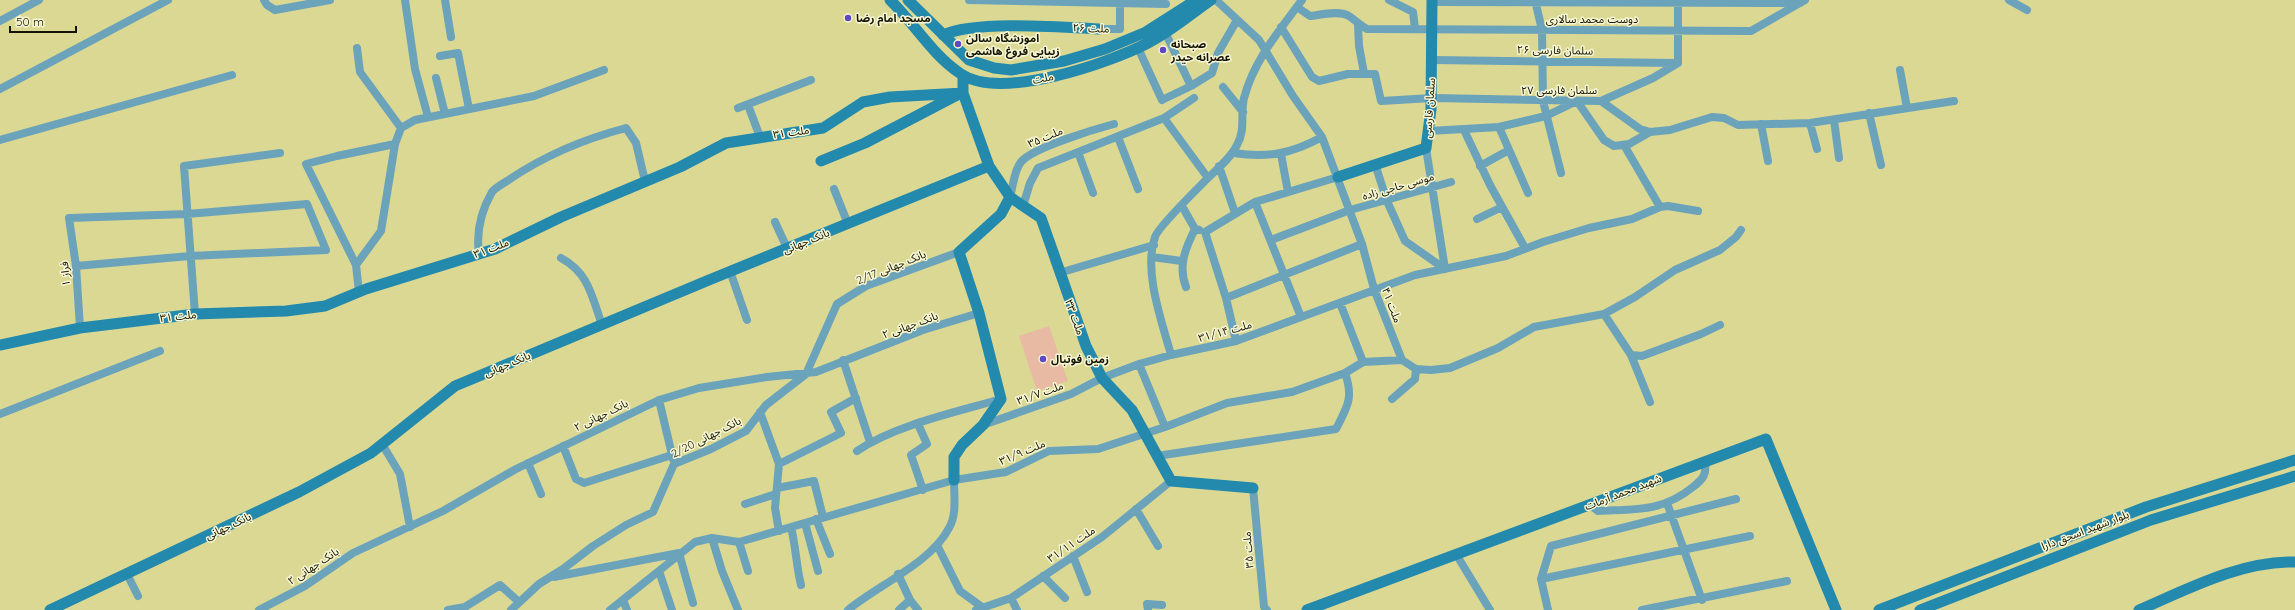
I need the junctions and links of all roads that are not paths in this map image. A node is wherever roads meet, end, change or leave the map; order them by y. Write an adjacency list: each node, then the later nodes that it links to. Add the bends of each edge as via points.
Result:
1 (39, 0): 25 (street)
2 (168, 0): 52 (street)
3 (264, 0): 4 (street, via 275,10)
4 (330, 0)
5 (405, 0): 68 (street, via 415,69)
6 (445, 0): 35 (street)
7 (890, 0): 23 (street, ملت)
8 (969, 0): 17 (street)
9 (1196, 0): 34 (street, ملت, via 1146,32 1105,50 1064,61 1012,70 994,68 969,60)
10 (1211, 0): 33 (street, ملت)
11 (1216, 0): 24 (street, ملت ۴۱)
12 (1389, 0): 29 (street, via 1413,12)
13 (2009, 0): 22 (street)
14 (1432, 1): 15 (street); 30 (street, سلمان فارسی)
15 (1535, 1): 16 (street); 31 (street)
16 (1678, 1): 18 (street); 32 (street)
17 (1120, 2): 21 (street); 28 (street, ملت ۲۶, via 1120,29)
18 (1803, 2): 32 (street, دوست محمد سالاری, via 1751,31)
19 (911, 3): 23 (street); 34 (street, ملت)
20 (1300, 3): 26 (street, دوست محمد سالاری, via 1310,16 1338,13 1348,15); 27 (street)
21 (1166, 4)
22 (2026, 10)
23 (904, 15): 47 (street, ملت, via 927,44)
24 (1238, 20): 38 (street, ملت ۴۱, via 1259,40); 50 (street, via 1218,53 1212,73)
25 (0, 21)
26 (1358, 24): 29 (street, دوست محمد سالاری, via 1368,29); 45 (street)
27 (1281, 27): 38 (street); 45 (street, via 1312,77 1319,81)
28 (1099, 29): 34 (street, ملت ۲۶, via 976,27 952,30)
29 (1415, 29): 30 (street, دوست محمد سالاری)
30 (1432, 30): 31 (street, دوست محمد سالاری); 40 (street, سلمان فارسی)
31 (1542, 30): 32 (street, دوست محمد سالاری); 41 (street)
32 (1678, 31): 42 (street)
33 (1165, 32): 37 (street, ملت); 50 (street)
34 (943, 35)
35 (451, 37)
36 (357, 48): 75 (street, via 360,72)
37 (1138, 48): 47 (street, ملت, via 1099,64 1012,84 987,82); 50 (street, via 1162,100)
38 (1265, 51): 64 (street, via 1249,82 1243,100); 81 (street, ملت ۴۱)
39 (440, 56): 63 (street, via 458,53)
40 (1432, 60): 41 (street, سلمان فارسی ۲۶); 55 (street, سلمان فارسی)
41 (1544, 61): 42 (street, سلمان فارسی ۲۶); 59 (street)
42 (1678, 63): 57 (street, سلمان فارسی ۲۷, via 1653,78)
43 (604, 70): 63 (street, via 534,96)
44 (1900, 70): 62 (street)
45 (1364, 73): 55 (street, سلمان فارسی ۲۷, via 1375,74 1381,101)
46 (232, 75): 82 (street)
47 (963, 76): 53 (street, ملت ۳۳)
48 (436, 78): 66 (street)
49 (811, 80): 60 (street)
50 (1191, 86)
51 (1223, 87): 64 (street)
52 (0, 89)
53 (963, 92): 79 (street, ملت ۳۱, via 890,97 863,102 823,128); 93 (street, via 865,143); 97 (street, ملت ۳۳)
54 (1194, 98): 69 (street)
55 (1432, 98): 59 (street, سلمان فارسی ۲۷); 77 (street, سلمان فارسی)
56 (1577, 101): 57 (street, سلمان فارسی ۲۷); 59 (street, سلمان فارسی ۲۷); 67 (street); 84 (street, via 1604,140 1614,146)
57 (1601, 101): 78 (street, via 1640,129)
58 (1954, 101): 62 (street)
59 (1543, 102): 67 (street)
60 (748, 105): 61 (street); 79 (street)
61 (738, 108)
62 (1907, 108): 65 (street)
63 (469, 110): 66 (street)
64 (1244, 112): 90 (street, via 1242,135)
65 (1869, 113): 70 (street); 96 (street)
66 (445, 114): 68 (street)
67 (1546, 116): 74 (street); 100 (street)
68 (428, 117): 75 (street, via 415,120)
69 (1164, 118): 80 (street); 102 (street)
70 (1834, 120): 71 (street); 92 (street)
71 (1810, 123): 73 (street); 86 (street)
72 (1114, 124): 111 (street, ملت ۳۵, via 1030,154 1020,162)
73 (1761, 124): 78 (street, via 1738,125 1724,118 1712,117 1670,130); 94 (street)
74 (1499, 127): 76 (street); 87 (street)
75 (401, 128): 83 (street)
76 (1464, 130): 77 (street); 99 (street)
77 (1429, 131): 85 (street, سلمان فارسی)
78 (1650, 132): 84 (street)
79 (760, 137): 103 (street, ملت ۳۱, via 726,143 680,167)
80 (1118, 137): 88 (street); 107 (street)
81 (1322, 137): 91 (street, via 1300,149); 101 (street, ملت ۴۱)
82 (0, 140)
83 (395, 144): 139 (street, via 381,231); 139 (street, via 306,164)
84 (1624, 145): 117 (street)
85 (1426, 148): 95 (street, سلمان فارسی); 105 (street)
86 (1817, 149)
87 (1509, 150): 99 (street); 110 (street)
88 (1078, 152): 109 (street); 114 (street, via 1038,168)
89 (280, 153): 121 (street, via 184,166)
90 (1233, 153): 91 (street, via 1256,157); 98 (street)
91 (1281, 154): 108 (street)
92 (1839, 158)
93 (821, 161)
94 (1768, 161)
95 (1375, 164): 101 (street, سلمان فارسی); 112 (street)
96 (1881, 165)
97 (988, 166): 111 (street, ملت ۳۳); 124 (street, بانک جهانی)
98 (1219, 166): 102 (street); 120 (street)
99 (1480, 166): 116 (street)
100 (1561, 173)
101 (1338, 177): 108 (street); 118 (street, ملت ۴۱)
102 (1208, 178): 115 (street)
103 (645, 181): 134 (street, ملت ۳۱); 134 (street, via 636,142 626,128 607,133 531,165 493,191 480,219 477,240)
104 (1451, 182): 105 (street, موسی حاجی زاده)
105 (1433, 187): 112 (street, موسی حاجی زاده); 141 (street)
106 (834, 189): 124 (street)
107 (1138, 189)
108 (1288, 192): 113 (street)
109 (1093, 193)
110 (1528, 193)
111 (1010, 197): 114 (street, ملت ۳۳); 133 (street, via 1001,214)
112 (1387, 201): 118 (street, موسی حاجی زاده); 141 (street, via 1405,241)
113 (1256, 202): 120 (street); 128 (street)
114 (1023, 206): 143 (street, ملت ۳۳, via 1041,218)
115 (1182, 206): 125 (street); 130 (street, via 1155,236)
116 (1502, 207): 122 (street); 132 (street)
117 (1660, 207): 119 (street); 132 (street, ملت ۳۱/۱۴, via 1632,219 1589,228)
118 (1350, 210): 128 (street, موسی حاجی زاده); 129 (street, ملت ۴۱)
119 (1698, 211)
120 (1235, 212): 127 (street)
121 (187, 214): 135 (street); 135 (street, via 306,204 326,250); 140 (street, فراز ۱, via 69,218)
122 (1477, 219)
123 (775, 222): 131 (street)
124 (848, 224): 131 (street, بانک جهانی)
125 (1196, 229): 127 (street); 138 (street)
126 (1741, 230): 152 (street, via 1720,250 1675,270)
127 (1205, 232): 148 (street)
128 (1271, 240): 144 (street)
129 (1362, 244): 144 (street); 146 (street, ملت ۴۱)
130 (1154, 246): 136 (street); 143 (street)
131 (787, 248): 142 (street, بانک جهانی)
132 (1525, 248): 141 (street, ملت ۳۱/۱۴, via 1506,256)
133 (959, 252): 150 (street); 169 (street, بانک جهانی 2/17, via 866,286 837,304)
134 (479, 254): 147 (street, ملت ۳۱)
135 (190, 256): 140 (street); 151 (street)
136 (1152, 257): 138 (street); 161 (street, via 1157,304)
137 (561, 258): 155 (street, via 574,265 586,281)
138 (1182, 261): 145 (street)
139 (356, 265): 147 (street)
140 (76, 266): 157 (street, فراز ۱)
141 (1445, 268): 146 (street, ملت ۳۱/۱۴)
142 (730, 271): 154 (street); 155 (street, بانک جهانی)
143 (1059, 273): 170 (street, ملت ۳۳, via 1086,346)
144 (1284, 275): 148 (street); 153 (street)
145 (1186, 287)
146 (1374, 289): 149 (street, ملت ۳۱/۱۴); 164 (street, ملت ۴۱)
147 (359, 292): 151 (street, ملت ۳۱, via 325,306 286,311)
148 (1226, 298): 158 (street)
149 (1340, 303): 153 (street, ملت ۳۱/۱۴); 165 (street)
150 (979, 313): 163 (street, بانک جهانی ۲, via 923,330); 172 (street)
151 (195, 314): 157 (street, ملت ۳۱)
152 (1604, 314): 162 (street); 167 (street, via 1534,327 1498,348 1450,368)
153 (1301, 317): 158 (street, ملت ۳۱/۱۴)
154 (747, 320)
155 (602, 325): 183 (street, بانک جهانی, via 455,386)
156 (1720, 325): 162 (street, via 1642,356)
157 (80, 328): 159 (street, ملت ۳۱)
158 (1236, 341): 161 (street, ملت ۳۱/۱۴)
159 (0, 345)
160 (160, 351): 177 (street)
161 (1171, 355): 166 (street, ملت ۳۱/۱۴)
162 (1631, 355): 175 (street)
163 (843, 360): 169 (street, بانک جهانی ۲); 171 (street)
164 (1402, 360): 165 (street); 167 (street)
165 (1363, 362): 168 (street)
166 (1140, 364): 170 (street, ملت ۳۱/۱۴); 180 (street)
167 (1416, 369): 173 (street, via 1415,379)
168 (1345, 373): 180 (street, ملت ۳۱/۹, via 1292,392 1227,403); 187 (street, via 1351,388 1348,404 1336,430)
169 (806, 374): 174 (street, بانک جهانی ۲, via 767,377 699,388); 176 (street, بانک جهانی 2/20)
170 (1102, 378): 179 (street, ملت ۳۱/۷, via 1071,394); 181 (street, ملت ۳۳, via 1132,410)
171 (856, 398): 182 (street); 192 (street, via 831,412 841,434)
172 (1001, 399): 178 (street); 179 (street)
173 (1392, 399)
174 (659, 400): 184 (street, بانک جهانی ۲); 186 (street)
175 (1650, 402)
176 (760, 412): 191 (street, بانک جهانی 2/20, via 746,431); 192 (street)
177 (0, 414)
178 (918, 424): 182 (street); 197 (street, via 927,444 911,454)
179 (983, 425): 194 (street, via 962,445 954,458)
180 (1165, 427): 181 (street, ملت ۳۱/۹)
181 (1145, 434): 187 (street, ملت ۳۳); 194 (street, ملت ۳۱/۹, via 1098,449 1049,451 1006,472)
182 (870, 442): 185 (street)
183 (382, 444): 208 (street, via 400,474); 225 (street, بانک جهانی, via 371,453 299,492)
184 (563, 446): 186 (street, via 576,479 584,483); 189 (street, بانک جهانی ۲)
185 (858, 451)
186 (672, 455): 191 (street)
187 (1157, 456): 195 (street, ملت ۳۳)
188 (2295, 460): 262 (street, بلوار شهید اسحق دارا, via 2146,507)
189 (528, 462): 199 (street); 208 (street, بانک جهانی ۲, via 444,511)
190 (1705, 462): 201 (street, via 1704,478 1678,499); 203 (street, شهید محمد آرمات); 261 (street, شهید محمد آرمات, via 1766,439)
191 (674, 464): 228 (street, بانک جهانی 2/20, via 653,512 613,533)
192 (779, 464): 198 (street)
193 (2295, 476): 263 (street, بلوار شهید اسحق دارا, via 2151,520)
194 (954, 480): 197 (street, ملت ۳۱/۹); 214 (street, via 953,517 950,528)
195 (1171, 481): 196 (street); 204 (street, ملت ۳۱/۱۱)
196 (1253, 488): 256 (street, ملت ۳۵, via 1264,607)
197 (923, 490): 206 (street, ملت ۳۱/۹)
198 (777, 491): 202 (street); 206 (street, via 814,482); 210 (street, via 775,508)
199 (541, 494)
200 (1736, 499): 205 (street)
201 (1667, 503): 203 (street, via 1656,507 1598,511); 205 (street)
202 (745, 504)
203 (1589, 504): 219 (street, شهید محمد آرمات)
204 (1136, 509): 215 (street); 220 (street, ملت ۳۱/۱۱, via 1102,537)
205 (1672, 516): 216 (street); 229 (street, via 1551,546)
206 (820, 518): 207 (street, ملت ۳۱/۹); 218 (street)
207 (805, 523): 209 (street, ملت ۳۱/۹); 224 (street)
208 (410, 527): 245 (street, بانک جهانی ۲, via 353,553 305,586)
209 (791, 527): 210 (street, ملت ۳۱/۹); 231 (street)
210 (779, 531): 213 (street, ملت ۳۱/۹)
211 (1750, 536): 216 (street)
212 (712, 538): 213 (street); 217 (street, via 695,542); 250 (street)
213 (739, 542): 223 (street)
214 (937, 545): 226 (street); 242 (street, via 960,591)
215 (1158, 546)
216 (1684, 551): 229 (street); 238 (street)
217 (679, 553): 222 (street); 228 (street); 240 (street)
218 (830, 554)
219 (1456, 554): 257 (street, شهید محمد آرمات); 258 (street)
220 (1073, 556): 227 (street, ملت ۳۱/۱۱); 232 (street)
221 (2295, 562): 264 (street, via 2244,568)
222 (659, 571): 236 (street); 249 (street)
223 (748, 571)
224 (818, 571)
225 (127, 574): 233 (street); 244 (street, بانک جهانی)
226 (898, 574): 237 (street); 251 (street)
227 (1043, 576): 234 (street, ملت ۳۱/۱۱); 235 (street)
228 (547, 579): 239 (street, بانک جهانی 2/20)
229 (1541, 579): 259 (street)
230 (1787, 581): 238 (street)
231 (801, 586)
232 (1087, 592)
233 (138, 596)
234 (1011, 598): 242 (street, ملت ۳۱/۱۱); 254 (street)
235 (1065, 598)
236 (624, 600): 243 (street); 248 (street)
237 (910, 600): 252 (street); 253 (street)
238 (1702, 600): 260 (street)
239 (519, 602): 246 (street, via 500,585 465,607); 247 (street, بانک جهانی 2/20)
240 (693, 603)
241 (1162, 605): 255 (street, via 1147,604)
242 (979, 608)
243 (612, 609)
244 (50, 610)
245 (259, 610)
246 (448, 610)
247 (511, 610)
248 (627, 610)
249 (672, 610)
250 (738, 610)
251 (848, 610)
252 (899, 610)
253 (918, 610)
254 (1017, 610)
255 (1148, 610)
256 (1267, 610)
257 (1308, 610)
258 (1490, 610)
259 (1548, 610)
260 (1642, 610)
261 (1836, 610)
262 (1879, 610)
263 (1920, 610)
264 (2139, 610)

